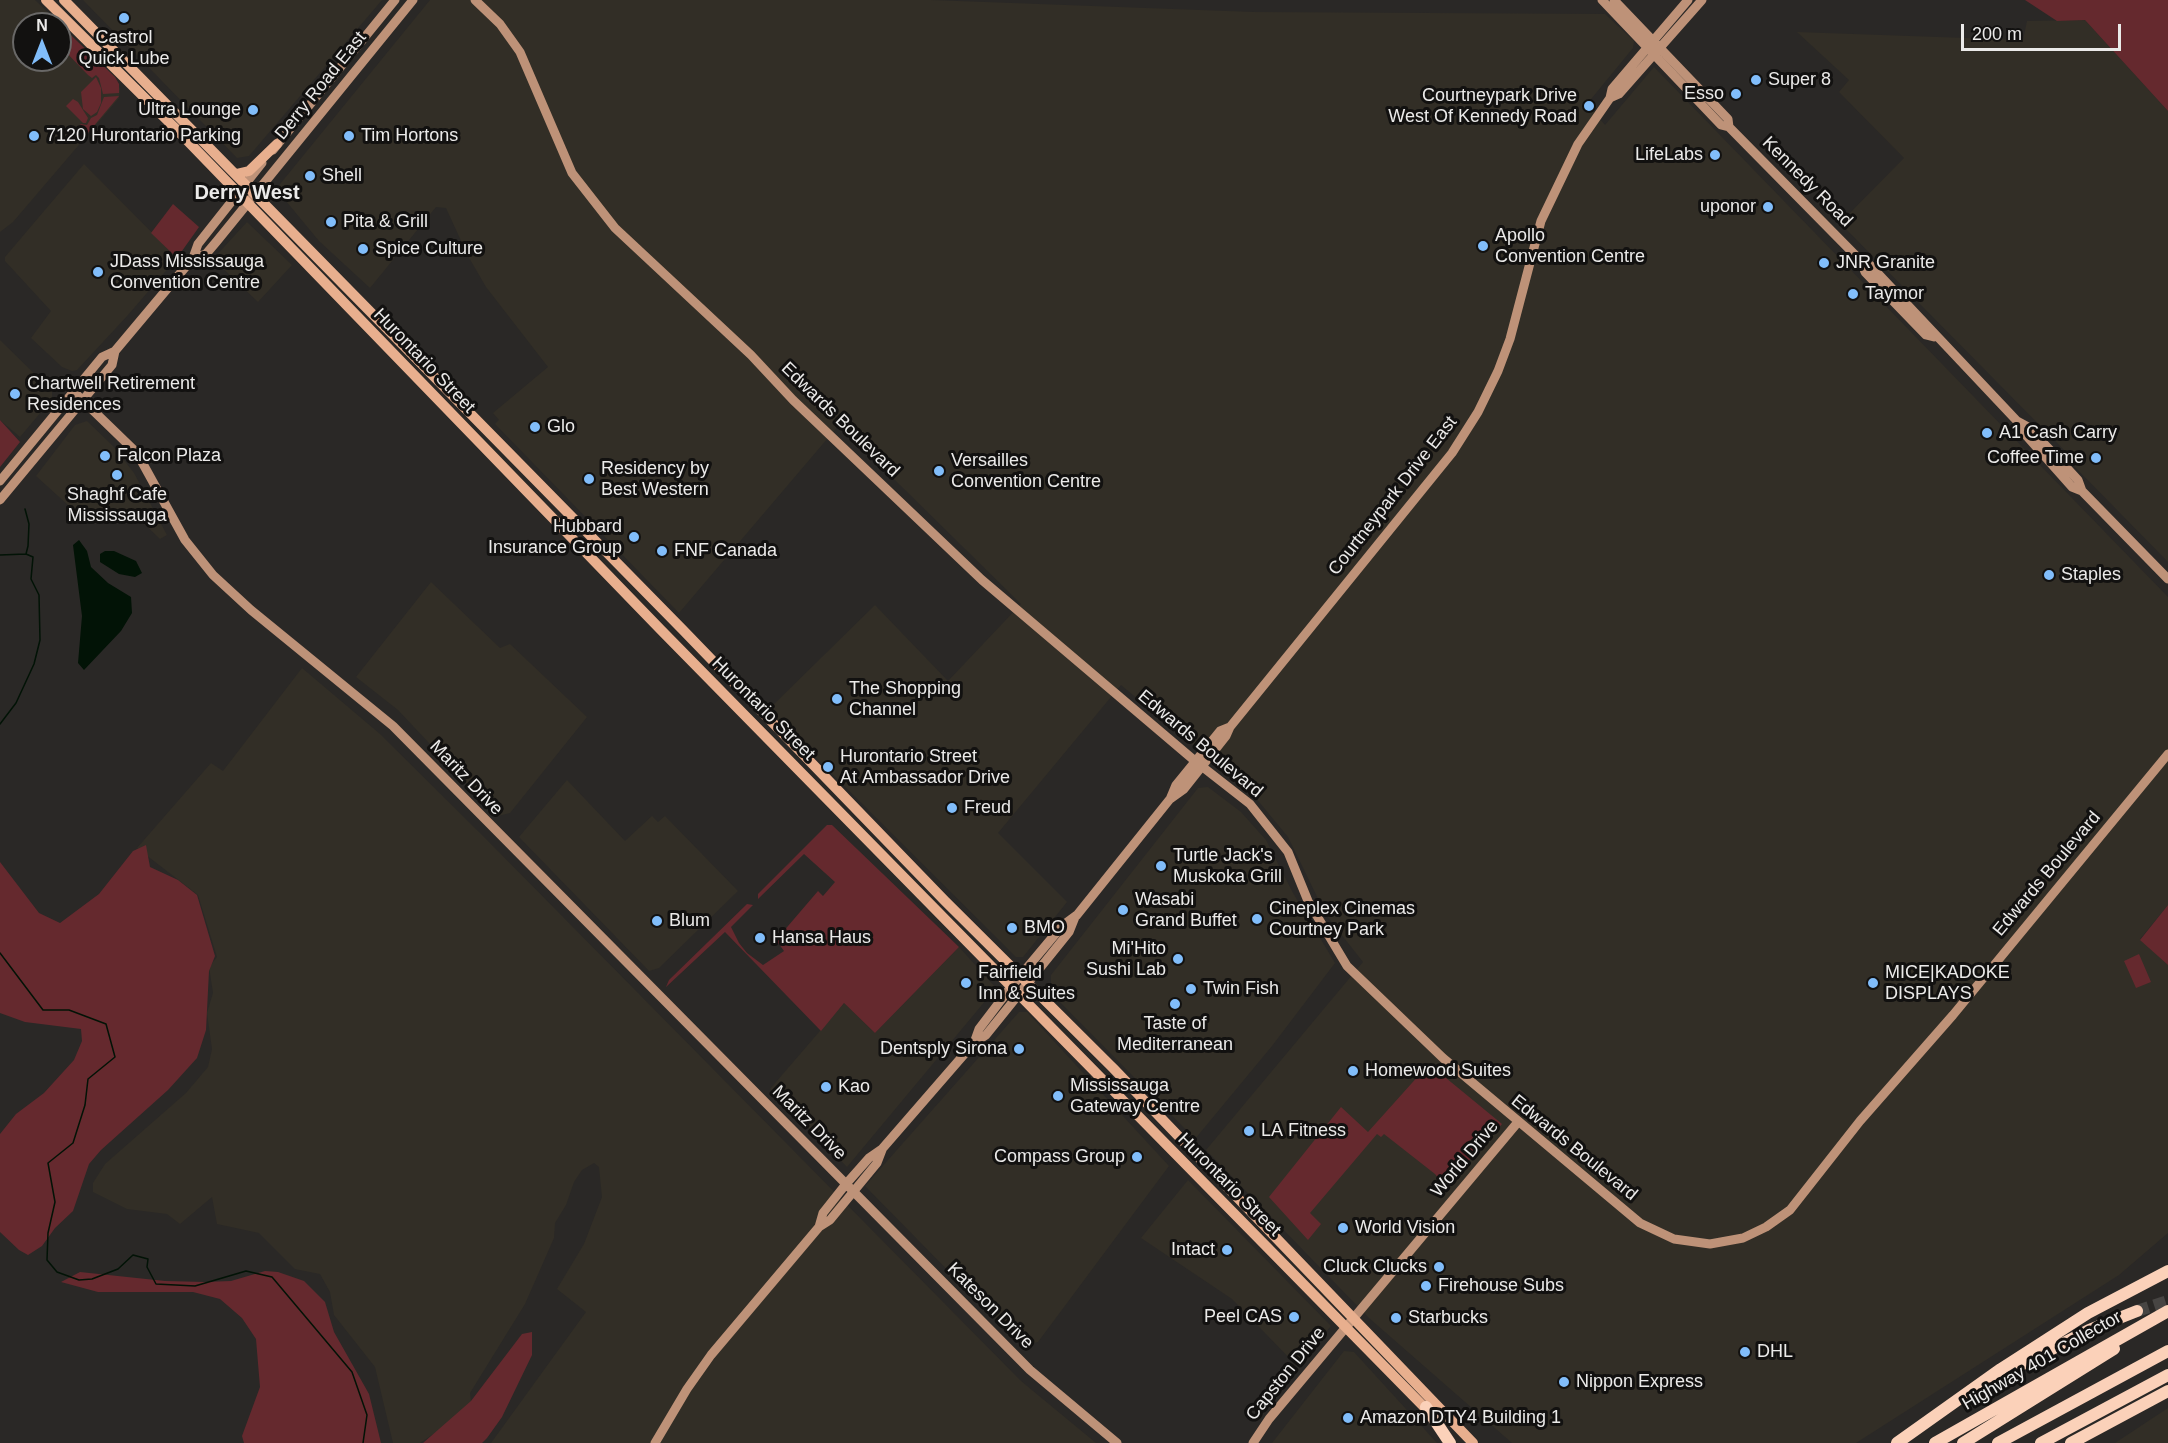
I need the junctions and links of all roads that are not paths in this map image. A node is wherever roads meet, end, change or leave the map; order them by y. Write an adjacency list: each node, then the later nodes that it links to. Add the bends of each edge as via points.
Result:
1 (46, 0): 13 (main road, Hurontario Street)
2 (64, 0): 12 (main road, Hurontario Street)
3 (395, 0): 11 (street, Derry Road East)
4 (412, 0): 14 (street, Derry Road East)
5 (475, 0): 24 (street, Edwards Boulevard, via 500,24 520,52 572,173 615,228 982,580)
6 (1602, 0): 10 (street, Kennedy Road)
7 (1614, 0): 10 (street, Kennedy Road)
8 (1688, 0): 10 (street, Courtneypark Drive East)
9 (1702, 0): 10 (street, Courtneypark Drive East)
10 (1653, 47): 22 (street, Kennedy Road, via 1721,125 1728,127 1870,266 2017,421 2072,487 2082,490); 24 (street, Courtneypark Drive East, via 1612,89 1551,198 1536,236 1510,339 1478,412 1445,462)
11 (277, 144): 12 (main road, via 249,171); 13 (street, Derry Road East)
12 (236, 174): 13 (main road, Hurontario Street)
13 (242, 189): 14 (main road, Hurontario Street); 15 (main road, Hurontario Street); 16 (street, Derry Road East, via 198,244)
14 (256, 194): 15 (street, Derry Road East); 25 (main road, Hurontario Street)
15 (249, 203): 16 (street, Derry Road East, via 206,254); 26 (main road, Hurontario Street)
16 (193, 258): 17 (street)
17 (115, 351): 18 (street, via 102,357); 19 (street, via 112,365)
18 (74, 392): 19 (street, Maritz Drive); 20 (street)
19 (83, 400): 21 (street); 29 (street, Maritz Drive, via 137,453 185,540 213,575 393,726)
20 (0, 481)
21 (0, 500)
22 (2168, 579)
23 (2168, 754): 27 (street, Edwards Boulevard, via 1790,1210 1766,1227 1743,1238 1710,1244 1674,1239 1640,1223)
24 (1198, 764): 25 (street, Courtneypark Drive East, via 1184,789 1170,800 1076,916 1069,932); 27 (street, Edwards Boulevard, via 1250,804 1288,852 1308,901 1347,966 1443,1058)
25 (1024, 979): 26 (street, Courtneypark Drive East); 35 (main road, Hurontario Street)
26 (1015, 991): 28 (street, Courtneypark Drive East, via 979,1029 974,1043); 35 (main road, Hurontario Street)
27 (1518, 1122): 35 (street, World Drive)
28 (882, 1149): 29 (street); 30 (street, via 877,1163)
29 (846, 1184): 30 (street, Kateson Drive); 31 (street, via 823,1214)
30 (854, 1191): 31 (street, via 830,1220); 44 (street, Kateson Drive, via 1030,1370)
31 (819, 1227): 43 (street, via 711,1355)
32 (2168, 1271): 40 (highway, via 2088,1313)
33 (2137, 1311): 40 (highway, via 2058,1344)
34 (2168, 1311): 36 (highway, Highway 401 Collector)
35 (1349, 1322): 41 (main road, Hurontario Street); 45 (street, Capston Drive); 48 (main road, Hurontario Street)
36 (2135, 1329): 50 (highway, Highway 401 Collector); 51 (highway, via 2114,1349)
37 (2168, 1351): 52 (highway)
38 (2168, 1375): 53 (highway)
39 (2168, 1391): 42 (highway)
40 (1958, 1401): 49 (highway)
41 (1426, 1407): 46 (highway); 47 (main road, Hurontario Street)
42 (2115, 1421): 54 (highway); 55 (highway)
43 (656, 1443)
44 (1117, 1443)
45 (1253, 1443)
46 (1450, 1443)
47 (1455, 1443)
48 (1473, 1443)
49 (1897, 1443)
50 (1935, 1443)
51 (1963, 1443)
52 (1998, 1443)
53 (2041, 1443)
54 (2071, 1443)
55 (2079, 1443)

